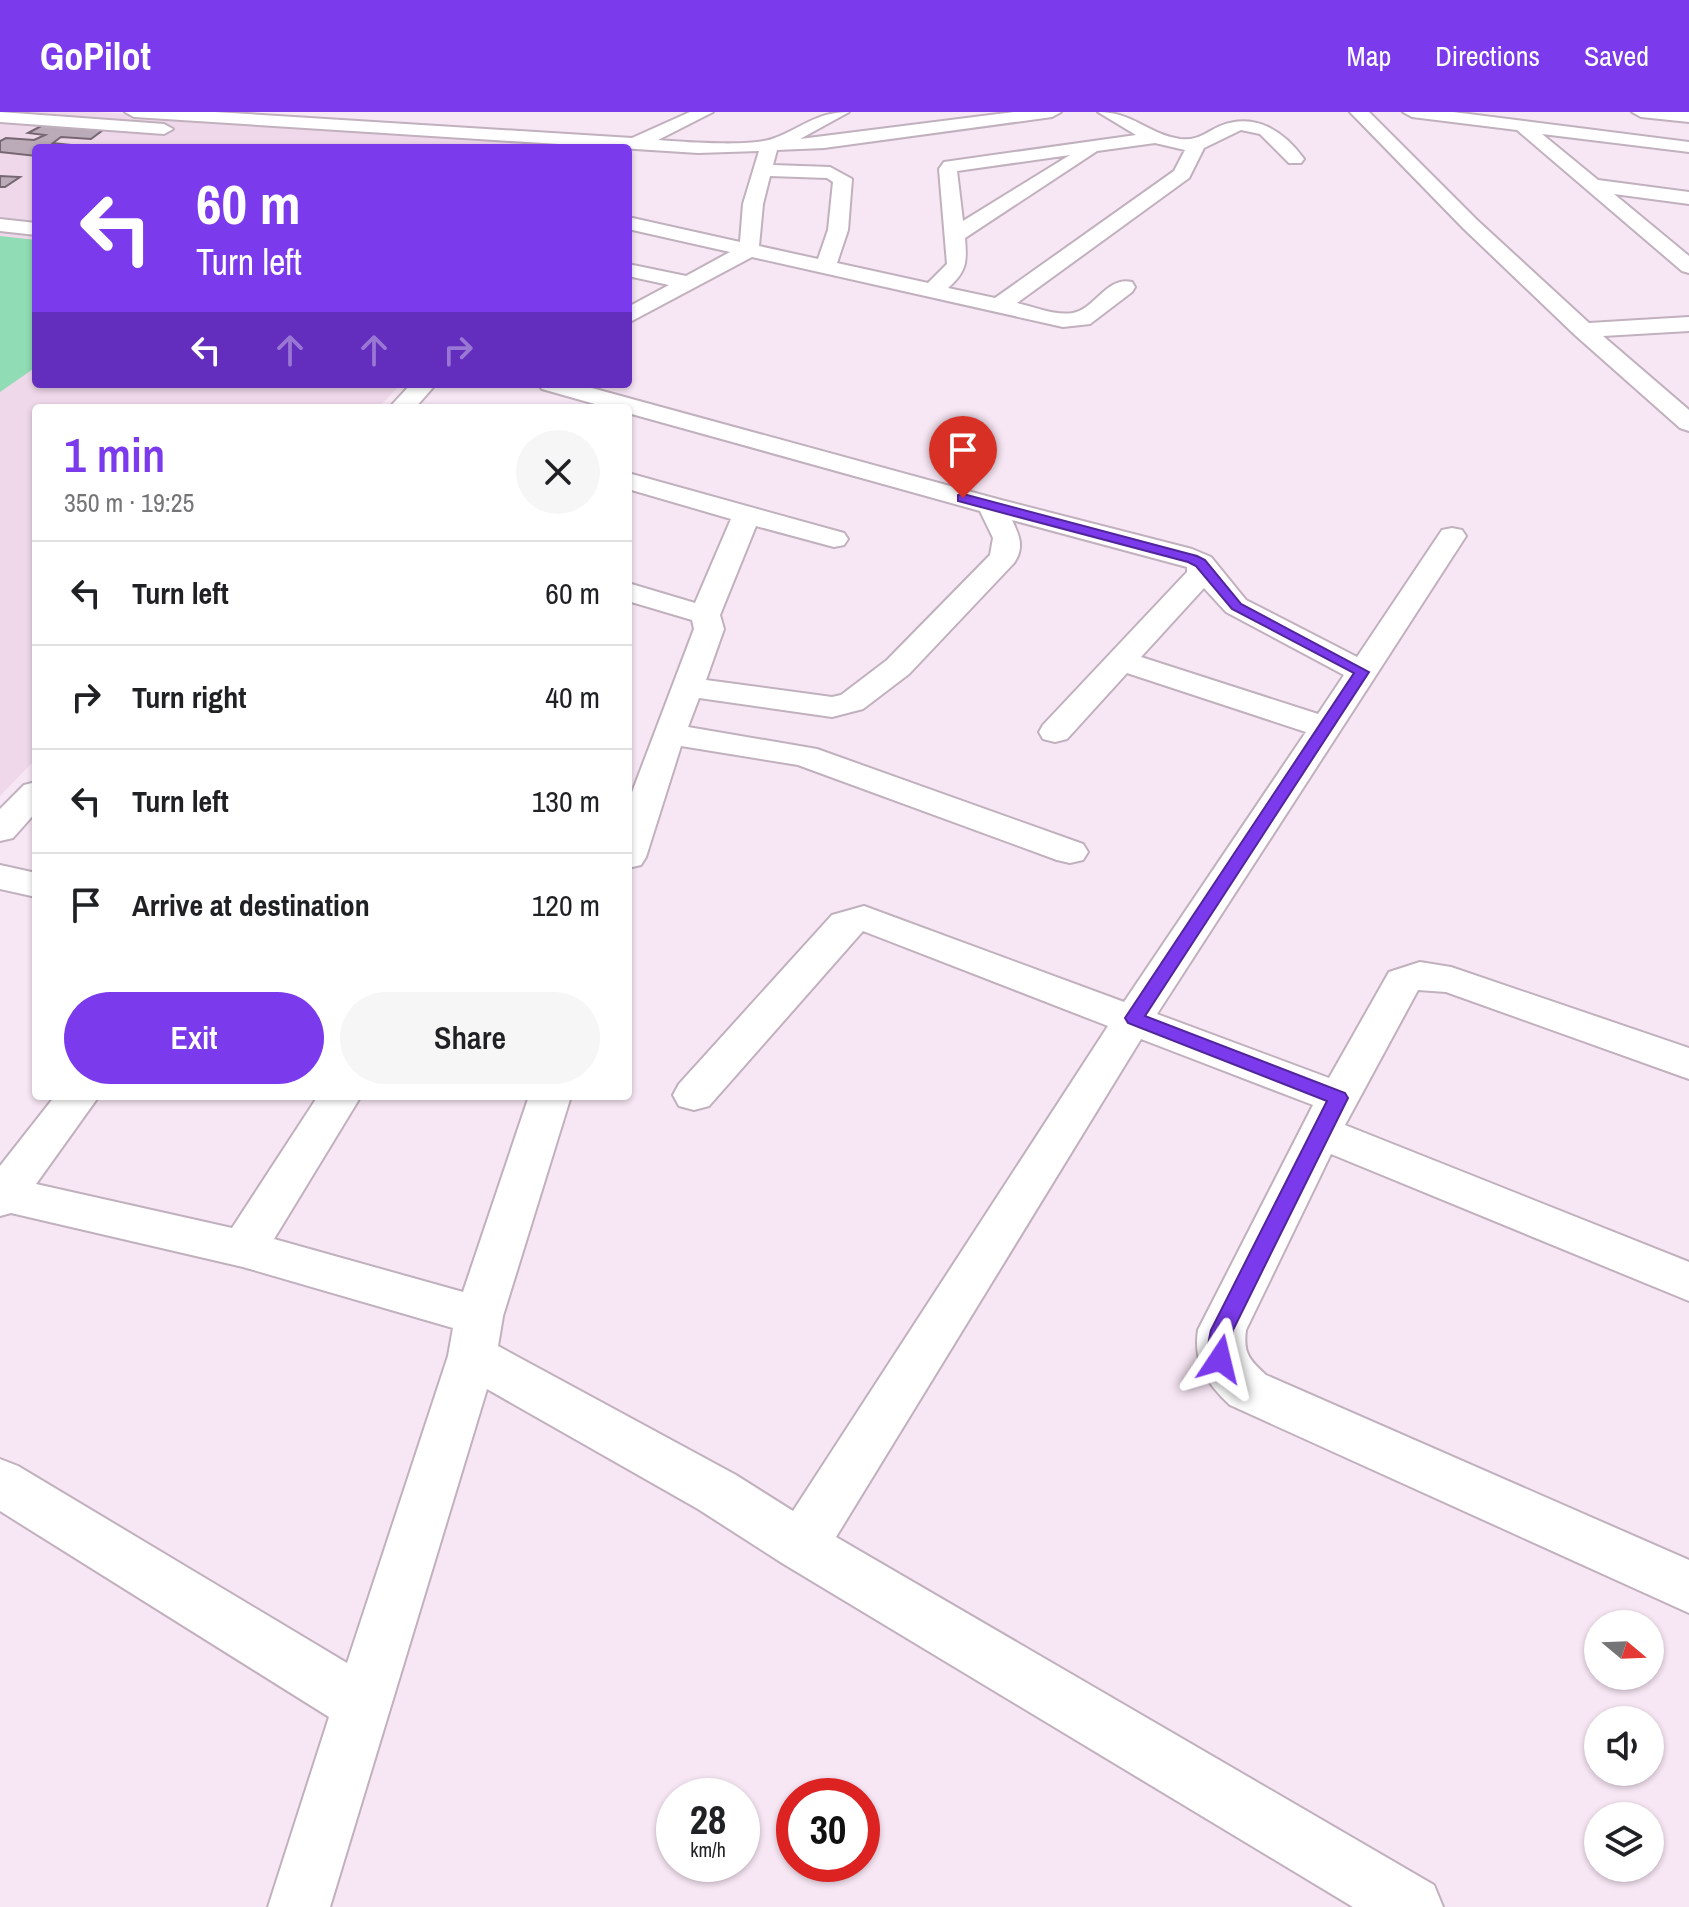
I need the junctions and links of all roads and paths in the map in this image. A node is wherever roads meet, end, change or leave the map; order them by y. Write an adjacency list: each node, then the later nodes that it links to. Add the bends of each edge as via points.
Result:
1 (134, 112): 10 (street)
2 (704, 112): 26 (street)
3 (840, 112): 27 (street)
4 (960, 112): 14 (street)
5 (1052, 112): 14 (street)
6 (1107, 112): 16 (street)
7 (1359, 112): 20 (street)
8 (1412, 112): 17 (street)
9 (1641, 112): 13 (street)
10 (209, 114): 15 (street)
11 (0, 117): 21 (street)
12 (503, 117): 15 (street, via 550,122)
13 (1689, 117)
14 (931, 129): 27 (street)
15 (521, 138): 22 (street)
16 (1156, 138): 23 (street); 24 (street)
17 (1536, 138): 18 (street); 28 (street); 29 (street); 33 (street)
18 (1477, 139)
19 (1419, 141): 20 (street)
20 (1390, 142): 51 (street)
21 (368, 144)
22 (598, 144)
23 (1197, 145): 31 (street, via 1237,125 1252,125 1270,131); 48 (street, via 1182,174)
24 (1099, 146): 40 (street); 40 (street, via 951,166)
25 (632, 147): 26 (street)
26 (637, 147): 27 (street); 30 (street)
27 (769, 147): 32 (street)
28 (1689, 147)
29 (1579, 153)
30 (632, 158)
31 (1295, 159)
32 (762, 170): 41 (street); 42 (street, via 830,173 843,179 838,230)
33 (1591, 185): 34 (street); 35 (street)
34 (1689, 198)
35 (1619, 209): 36 (street); 43 (street)
36 (1689, 218)
37 (632, 224): 41 (street)
38 (0, 225): 39 (street)
39 (32, 229)
40 (955, 235): 47 (street, via 956,268)
41 (747, 251): 42 (street); 45 (street)
42 (826, 265): 47 (street)
43 (1689, 267)
44 (632, 271): 45 (street)
45 (689, 283): 49 (street)
46 (1124, 287): 48 (street, via 1078,320)
47 (932, 291): 48 (street)
48 (999, 306)
49 (632, 314)
50 (1689, 324): 51 (street)
51 (1583, 330): 57 (street)
52 (420, 388): 54 (street)
53 (562, 388): 55 (street)
54 (405, 404)
55 (611, 404)
56 (632, 410): 59 (street)
57 (1687, 419)
58 (632, 482): 60 (street)
59 (991, 506): 63 (street, via 1182,555); 68 (street, via 1007,538 1004,557 864,695 832,707)
60 (747, 514): 62 (street); 65 (street)
61 (1452, 536): 67 (street)
62 (834, 539)
63 (1203, 568): 66 (street); 67 (street, via 1236,606)
64 (632, 593): 65 (street)
65 (705, 615): 68 (street, via 709,629)
66 (1122, 661): 69 (street); 70 (street)
67 (1362, 672): 69 (street)
68 (689, 687): 71 (street)
69 (1325, 727): 78 (street)
70 (1055, 732)
71 (671, 734): 74 (street); 75 (street, via 805,756)
72 (14, 788): 73 (street)
73 (0, 830)
74 (632, 845)
75 (1070, 852)
76 (0, 877): 77 (street)
77 (32, 884)
78 (1134, 1018): 80 (street, via 873,920 856,919 845,924); 84 (street); 90 (street)
79 (1689, 1064): 84 (street, via 1451,980 1411,976 1403,981)
80 (694, 1095)
81 (75, 1100): 85 (street)
82 (337, 1100): 86 (street)
83 (549, 1100): 88 (street)
84 (1329, 1115): 87 (street); 91 (street, via 1222,1330 1218,1349 1231,1375 1248,1390)
85 (2, 1196): 86 (street)
86 (243, 1249): 88 (street)
87 (1689, 1282)
88 (476, 1336): 90 (street); 92 (street)
89 (0, 1483): 92 (street)
90 (801, 1545): 94 (street)
91 (1689, 1587)
92 (361, 1704): 93 (street)
93 (303, 1905)
94 (1412, 1907)

